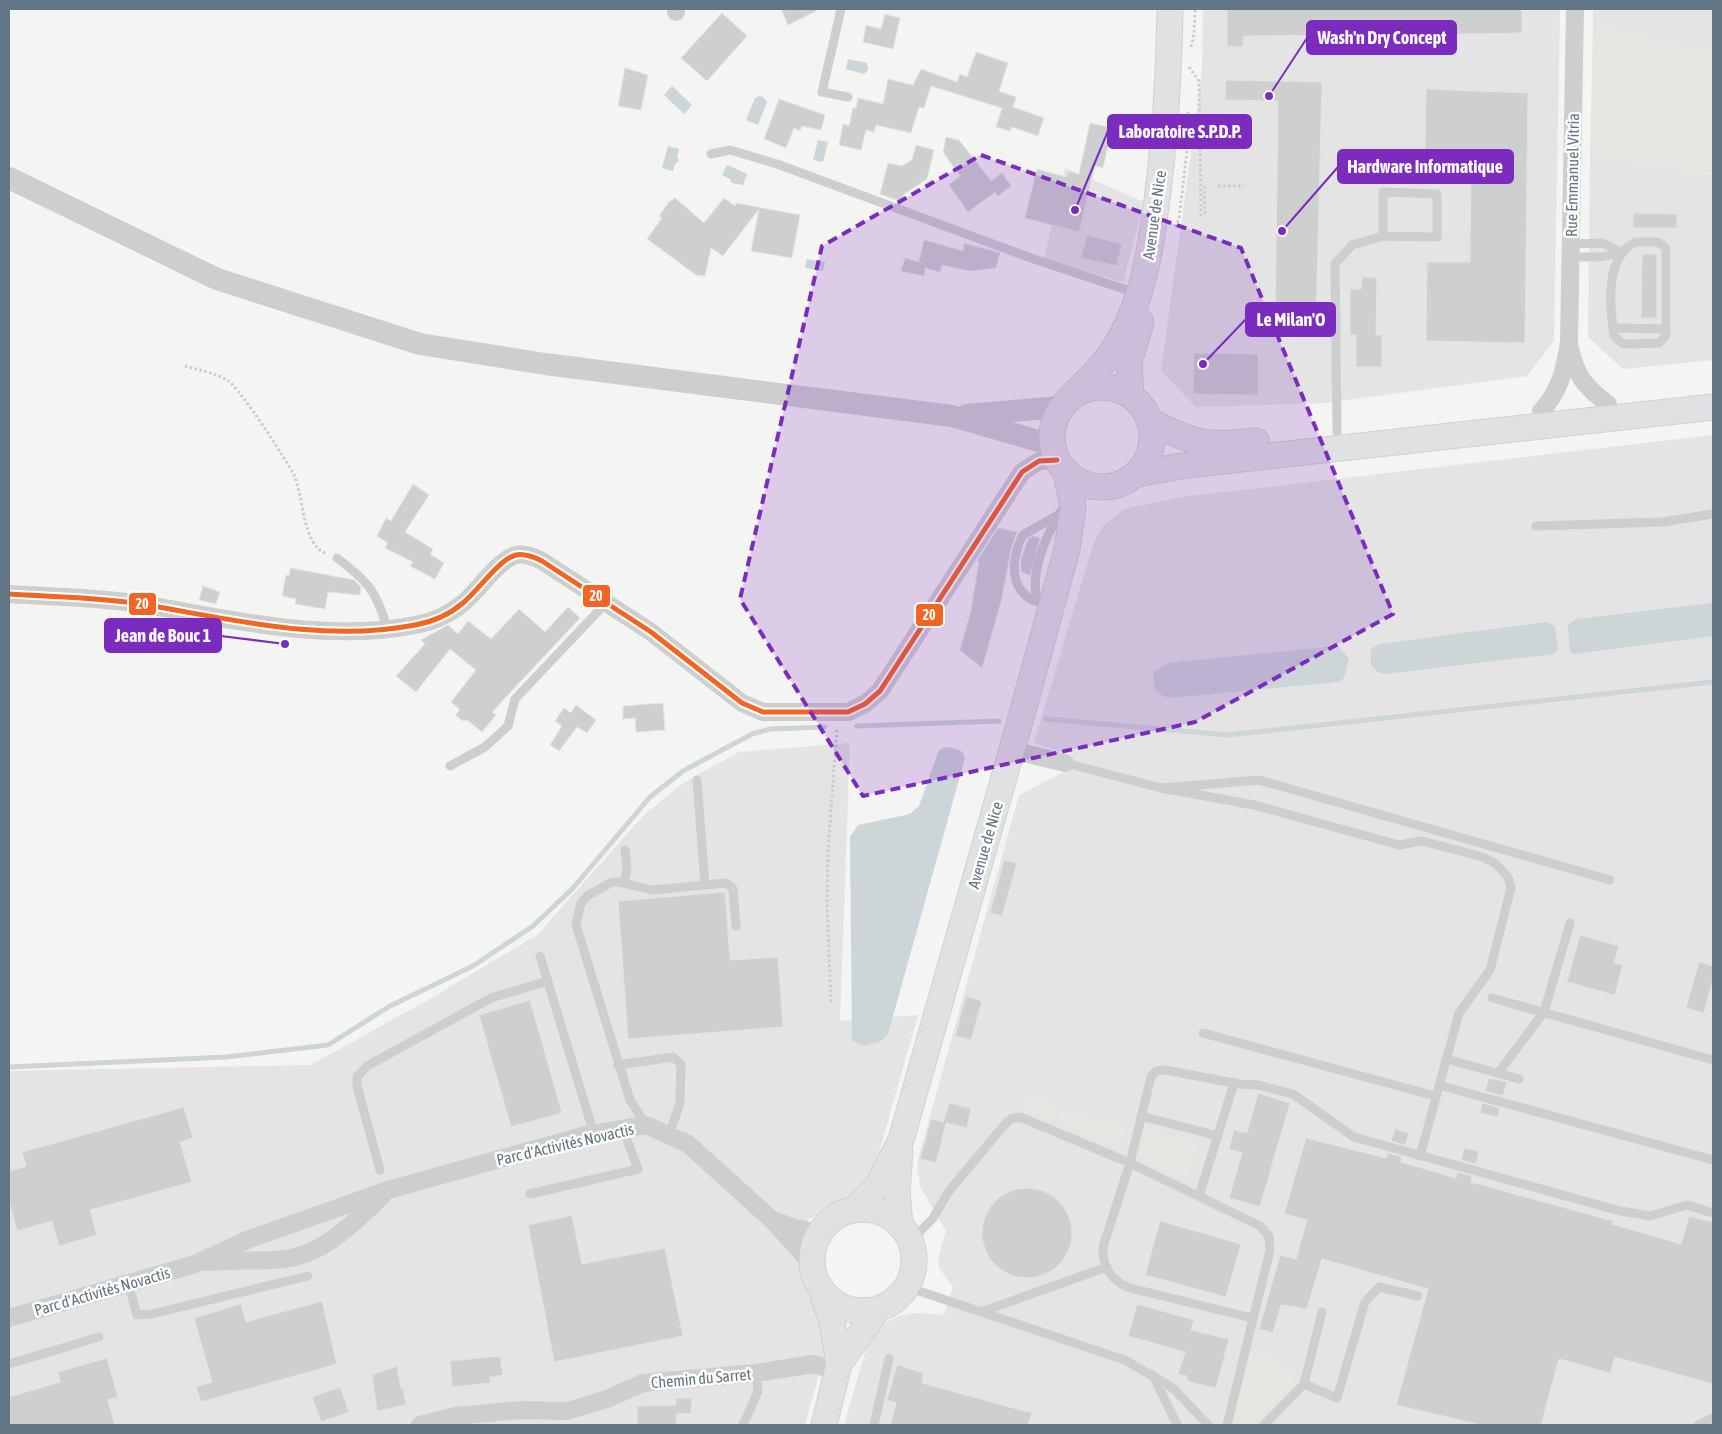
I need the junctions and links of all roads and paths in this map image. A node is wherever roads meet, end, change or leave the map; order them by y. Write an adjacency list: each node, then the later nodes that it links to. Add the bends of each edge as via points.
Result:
1 (841, 9): 6 (lane, via 822,92)
2 (1170, 9): 15 (main road, Avenue de Nice, via 1168,103)
3 (1182, 9): 15 (main road, Avenue de Nice, via 1179,99 1170,180 1161,247)
4 (1575, 9): 13 (street, Rue Emmanuel Vitria)
5 (1187, 64): 9 (path, via 1199,81 1201,214 1205,212)
6 (848, 97)
7 (711, 154): 15 (lane, via 730,150 777,164 1031,258)
8 (9, 178): 26 (street, via 217,280 420,344 545,364)
9 (1206, 186)
10 (1218, 186): 11 (path)
11 (1244, 186)
12 (1383, 236): 12 (lane, via 1437,236 1437,194 1383,192); 28 (lane, via 1352,245 1335,264)
13 (1570, 251): 14 (lane, via 1602,257); 14 (lane, via 1602,243); 18 (street, Rue Emmanuel Vitria)
14 (1622, 252): 16 (lane, via 1611,279); 17 (lane, via 1635,242 1658,242 1666,248)
15 (1144, 295): 21 (main road, Avenue de Nice, via 1129,362); 22 (main road, Avenue de Nice, via 1112,352 1095,374)
16 (1612, 328): 17 (lane); 17 (lane, via 1614,336 1623,344 1659,343 1664,339)
17 (1666, 329)
18 (1569, 342): 23 (street, via 1578,376); 25 (street, via 1560,383)
19 (184, 366): 36 (path, via 228,381 244,398 294,475 314,543 321,552)
20 (1713, 391): 23 (main road)
21 (1131, 395): 22 (main road, via 1111,387 1089,388); 27 (main road, via 1143,406)
22 (1065, 402): 26 (street); 29 (main road, via 1052,426)
23 (1608, 404): 25 (main road)
24 (1713, 406): 30 (main road, via 1187,465)
25 (1541, 411): 28 (main road)
26 (952, 416): 29 (street)
27 (1150, 420): 28 (main road, via 1181,437 1209,445); 30 (main road, via 1151,449 1146,463)
28 (1337, 432)
29 (1062, 468): 31 (main road, via 1079,482); 33 (lane); 35 (main road, Avenue de Nice, via 1073,506); 41 (street, via 1039,461 1022,472 880,691 865,704)
30 (1136, 474): 31 (main road, via 1124,483)
31 (1109, 487): 35 (main road, Avenue de Nice, via 1089,511)
32 (1713, 514): 34 (lane, via 1662,522)
33 (1058, 515): 39 (lane, via 1045,542 1034,585); 39 (lane, via 1023,535 1013,570 1019,589 1029,599)
34 (1536, 526)
35 (1067, 550): 39 (main road, Avenue de Nice)
36 (337, 558): 40 (lane, via 370,586 381,606)
37 (9, 594): 40 (street, via 139,604 232,621 347,633)
38 (606, 603): 40 (street, via 542,561 528,555 515,555 445,615 418,625); 41 (street, via 756,709 782,714); 44 (lane, via 515,699 508,726 484,748)
39 (1045, 604): 42 (main road, Avenue de Nice)
40 (388, 630)
41 (838, 713): 56 (path, via 828,850)
42 (1012, 750): 43 (street); 73 (main road, Avenue de Nice)
43 (1065, 763): 46 (lane)
44 (450, 766)
45 (697, 780): 50 (lane)
46 (1161, 788): 48 (lane, via 1259,780); 59 (lane, via 1254,805 1399,845 1422,841 1484,857 1496,864 1508,877 1511,888 1490,970 1459,1013)
47 (626, 850): 49 (lane)
48 (1610, 880)
49 (624, 883): 50 (lane, via 652,890); 61 (lane, via 612,882 587,896 581,903 576,925)
50 (705, 885): 52 (lane, via 730,885)
51 (1570, 923): 57 (lane)
52 (736, 926)
53 (540, 956): 54 (lane)
54 (548, 981): 70 (lane); 77 (lane, via 491,998 367,1066 358,1077 357,1086)
55 (1492, 998): 57 (lane)
56 (831, 1002)
57 (1544, 1012): 60 (lane); 62 (lane)
58 (1202, 1033): 66 (lane)
59 (1446, 1059): 62 (lane); 65 (lane)
60 (1713, 1060)
61 (618, 1064): 68 (lane, via 630,1100); 71 (lane, via 673,1057 681,1064 680,1103)
62 (1499, 1072): 63 (lane)
63 (1519, 1079)
64 (1234, 1084): 67 (lane, via 1160,1070 1151,1077); 72 (lane); 74 (lane, via 1258,1085 1293,1094 1354,1137)
65 (1439, 1085): 66 (lane); 75 (lane)
66 (1436, 1096): 74 (lane)
67 (1141, 1116): 72 (lane); 76 (lane)
68 (646, 1125): 69 (street, Parc d'Activités Novactis); 71 (street, Parc d'Activités Novactis)
69 (624, 1129): 70 (street, Parc d'Activités Novactis); 79 (lane, via 638,1169)
70 (594, 1134): 78 (street, Parc d'Activités Novactis)
71 (669, 1135): 83 (street, Parc d'Activités Novactis, via 688,1144)
72 (1218, 1136): 80 (lane)
73 (901, 1140): 81 (main road, Avenue de Nice, via 878,1184); 85 (main road, Avenue de Nice, via 897,1192)
74 (1420, 1156): 82 (lane, via 1640,1216 1687,1205)
75 (1713, 1160)
76 (1130, 1163): 80 (lane); 85 (lane, via 1016,1117 1006,1123 970,1164 933,1218); 88 (lane, via 1103,1247)
77 (380, 1170)
78 (388, 1190): 86 (street, Parc d'Activités Novactis, via 247,1240); 86 (street, Parc d'Activités Novactis, via 346,1230 319,1249 293,1258)
79 (530, 1194)
80 (1199, 1196): 98 (lane, via 1260,1226 1269,1236 1270,1250)
81 (854, 1210): 84 (main road, via 838,1216); 85 (main road, via 879,1211)
82 (1713, 1213)
83 (772, 1220): 84 (street, Parc d'Activités Novactis); 87 (street, Parc d'Activités Novactis)
84 (820, 1233): 87 (main road, via 814,1242)
85 (906, 1233): 91 (main road, via 915,1257)
86 (195, 1264): 90 (street, Parc d'Activités Novactis)
87 (812, 1264): 92 (main road)
88 (1107, 1268): 95 (lane); 98 (lane, via 1114,1280 1130,1288)
89 (308, 1276): 90 (lane, via 152,1314 136,1315)
90 (128, 1283): 97 (street, Parc d'Activités Novactis)
91 (907, 1286): 94 (main road, via 895,1301); 95 (lane)
92 (821, 1288): 94 (main road, via 846,1308); 102 (main road, via 832,1322)
93 (1418, 1296): 105 (lane, via 1379,1287 1365,1302 1337,1398)
94 (878, 1309): 102 (main road)
95 (981, 1312): 104 (lane, via 1125,1360)
96 (1322, 1312): 105 (lane)
97 (9, 1318)
98 (1252, 1318): 113 (lane)
99 (99, 1337): 101 (lane)
100 (889, 1358): 110 (lane)
101 (9, 1364)
102 (838, 1368): 103 (street, Chemin du Sarret, via 813,1364); 109 (main road)
103 (756, 1373): 107 (street, Chemin du Sarret, via 643,1383 567,1411 522,1410 455,1416); 108 (lane, via 758,1391)
104 (1153, 1375): 111 (lane); 112 (lane, via 1173,1388)
105 (1304, 1384): 114 (lane)
106 (1713, 1418): 115 (lane)
107 (420, 1425)
108 (743, 1425)
109 (824, 1425)
110 (874, 1425)
111 (1177, 1425)
112 (1208, 1425)
113 (1227, 1425)
114 (1264, 1425)
115 (1698, 1425)

